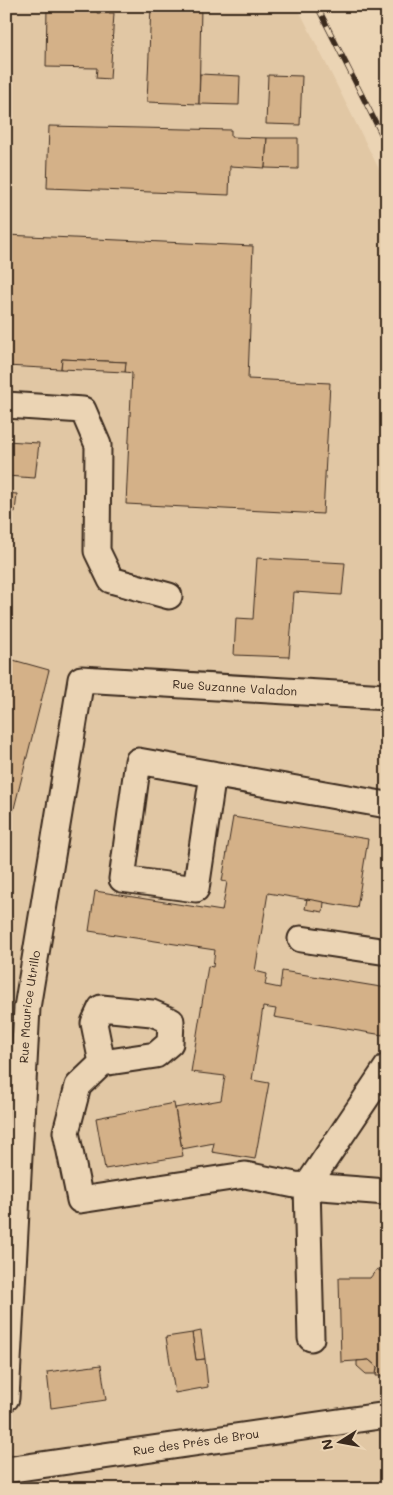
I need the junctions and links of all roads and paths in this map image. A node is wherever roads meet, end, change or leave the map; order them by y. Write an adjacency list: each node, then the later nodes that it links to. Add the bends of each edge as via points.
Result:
1 (6, 405): 2 (street, via 83,410 98,445 97,550 111,580)
2 (169, 596)
3 (81, 679): 4 (street, Rue Suzanne Valadon); 14 (street, Rue Maurice Utrillo, via 27,1008)
4 (387, 697)
5 (213, 774): 5 (street, via 138,761 122,879 196,890); 6 (street)
6 (387, 805)
7 (301, 939): 8 (street)
8 (387, 952)
9 (102, 1063): 11 (street, via 78,1086 66,1132 80,1200 245,1175)
10 (387, 1067): 11 (street)
11 (306, 1186): 12 (street); 13 (street)
12 (387, 1192)
13 (311, 1338)
14 (6, 1398)
15 (387, 1415): 16 (street, Rue des Prés de Brou)
16 (6, 1470)

